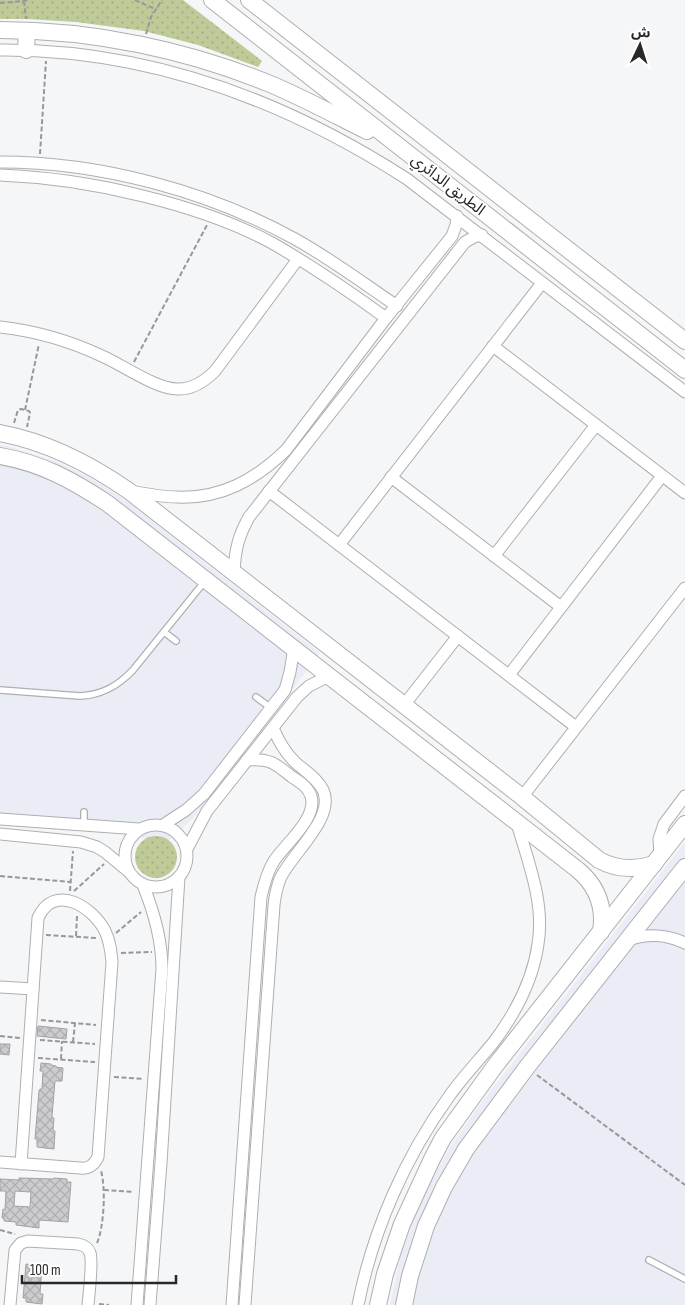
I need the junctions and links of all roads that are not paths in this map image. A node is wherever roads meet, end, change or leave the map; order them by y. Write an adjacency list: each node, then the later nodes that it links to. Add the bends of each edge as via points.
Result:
1 (212, 0): 7 (main road, الطريق الدائري)
2 (249, 0): 21 (main road, الطريق الدائري)
3 (0, 30): 4 (main road)
4 (27, 30): 6 (main road); 7 (main road, via 81,35 198,59 310,102)
5 (0, 50): 6 (street)
6 (26, 50): 12 (street, via 81,54 156,67 259,100 357,148)
7 (396, 145): 23 (main road, الطريق الدائري)
8 (0, 162): 10 (street, via 93,170)
9 (0, 175): 11 (street, via 83,182)
10 (145, 182): 11 (street); 18 (street, via 212,202 271,227 319,253)
11 (142, 196): 16 (street, via 241,228)
12 (457, 216): 13 (street); 14 (street)
13 (453, 233): 15 (street); 18 (street)
14 (482, 235): 15 (street); 17 (street)
15 (465, 242): 33 (street)
16 (298, 259): 19 (street); 20 (street, via 215,371 192,387 164,387 72,343)
17 (542, 283): 22 (street); 24 (street)
18 (397, 306): 19 (street)
19 (386, 318): 32 (street, via 286,450 259,474 228,489 194,497 177,498)
20 (0, 326)
21 (685, 340)
22 (493, 346): 25 (street); 31 (street)
23 (685, 370)
24 (685, 392)
25 (596, 425): 30 (street); 36 (street)
26 (11, 436): 27 (main road)
27 (64, 452): 29 (main road); 32 (main road)
28 (0, 456): 29 (main road)
29 (56, 473): 38 (main road, via 106,503)
30 (662, 476): 34 (street); 40 (street)
31 (391, 477): 35 (street); 36 (street)
32 (129, 490): 37 (main road)
33 (269, 491): 35 (street); 37 (street, via 242,529)
34 (685, 493)
35 (339, 544): 42 (street)
36 (494, 556): 40 (street)
37 (234, 573): 47 (main road)
38 (206, 580): 41 (lane); 44 (main road)
39 (685, 588): 53 (street)
40 (560, 607): 45 (street)
41 (164, 632): 43 (lane); 48 (lane, via 124,679 98,694 80,696)
42 (458, 636): 45 (street); 51 (street)
43 (176, 641)
44 (294, 648): 46 (main road); 52 (street, via 285,690)
45 (509, 675): 53 (street)
46 (329, 676): 49 (main road); 54 (street, via 303,691)
47 (369, 678): 49 (main road); 51 (main road)
48 (0, 690)
49 (354, 695): 61 (main road)
50 (256, 697): 52 (lane)
51 (404, 705): 57 (main road)
52 (271, 708): 64 (street, via 204,794)
53 (576, 726): 57 (street)
54 (273, 728): 55 (street); 93 (street, via 285,752 313,777 323,791 325,810 287,867 276,892)
55 (247, 760): 69 (street, via 207,811); 92 (street, via 270,761 289,774 307,788 312,805 304,823 275,859 261,897)
56 (685, 796): 70 (street, via 664,824)
57 (522, 797): 68 (main road)
58 (84, 812): 63 (lane)
59 (0, 819): 60 (street)
60 (28, 821): 63 (street); 67 (street)
61 (517, 823): 71 (main road); 81 (street, via 536,892 540,914 539,943 534,968)
62 (685, 824): 70 (main road)
63 (84, 825): 65 (street)
64 (162, 825): 65 (street); 69 (street, via 176,831)
65 (140, 829): 73 (street, via 133,834 126,848 124,855)
66 (0, 834): 67 (street)
67 (26, 836): 73 (street, via 89,844)
68 (581, 845): 70 (main road, via 614,866 638,868); 71 (main road)
69 (187, 849): 74 (street, via 187,864)
70 (657, 860): 76 (main road)
71 (567, 861): 76 (main road, via 596,890 603,915)
72 (685, 867): 77 (main road)
73 (128, 870): 75 (street)
74 (179, 878): 75 (street, via 162,887); 84 (street)
75 (143, 884): 83 (street, via 158,928 162,952)
76 (601, 932): 81 (main road)
77 (626, 941): 78 (street, via 657,935); 96 (main road, via 466,1149 426,1226)
78 (685, 943)
79 (0, 987): 80 (street)
80 (33, 989): 85 (street); 85 (street, via 36,934 41,912 49,904 62,900 91,912 108,939 112,953 99,1152 91,1166 84,1168)
81 (488, 1061): 94 (street, via 450,1095 422,1136 386,1211 363,1278); 95 (main road, via 443,1138 402,1224)
82 (0, 1162): 85 (street)
83 (147, 1162): 84 (street); 90 (street)
84 (161, 1163): 91 (street)
85 (21, 1164)
86 (649, 1260): 87 (lane)
87 (685, 1279)
88 (10, 1305): 89 (street, via 15,1250 28,1241 86,1247 92,1258)
89 (88, 1305)
90 (137, 1305)
91 (150, 1305)
92 (232, 1305)
93 (245, 1305)
94 (358, 1305)
95 (378, 1305)
96 (404, 1305)

